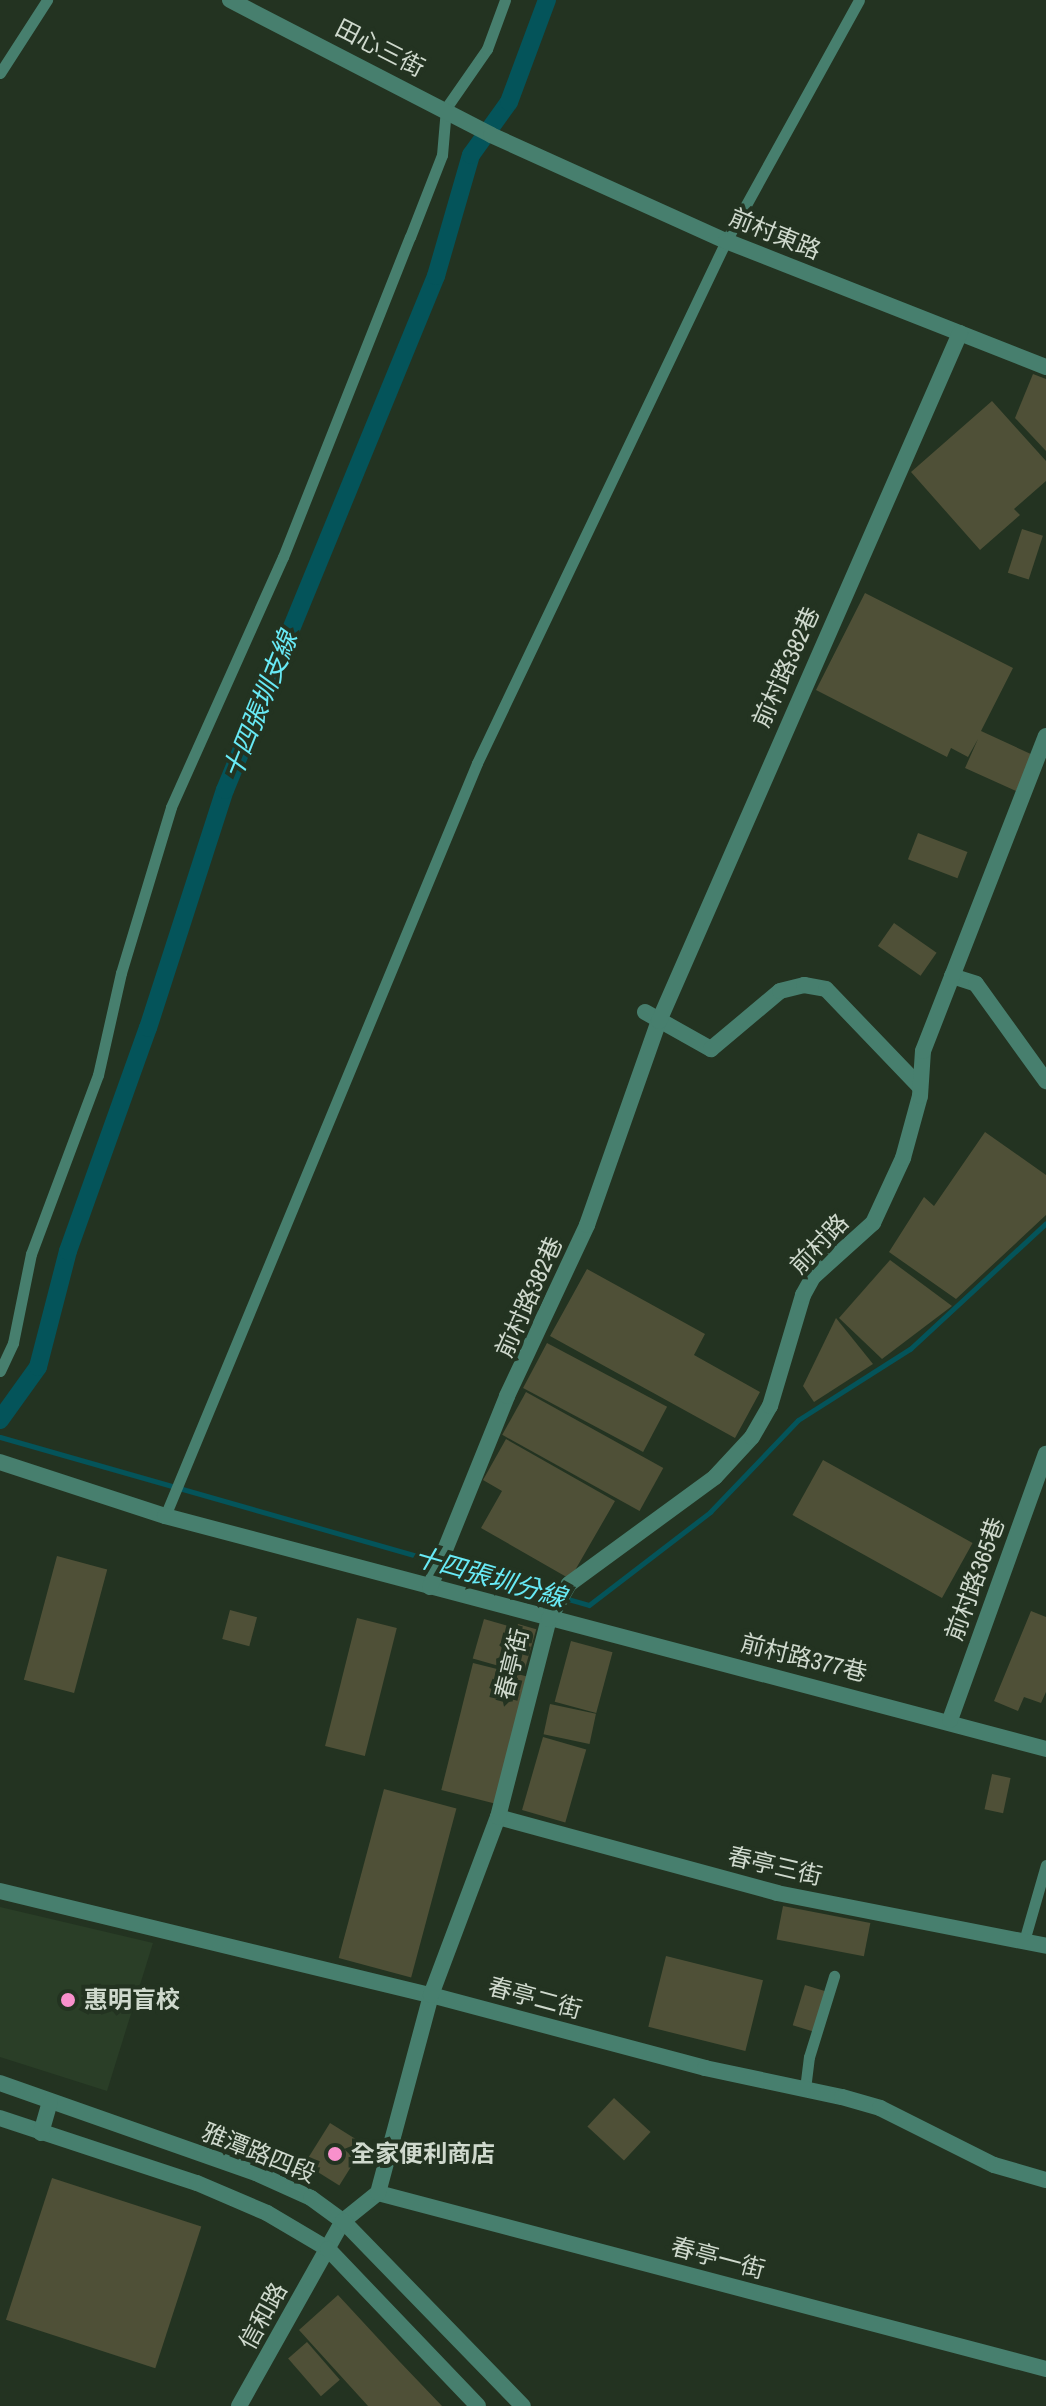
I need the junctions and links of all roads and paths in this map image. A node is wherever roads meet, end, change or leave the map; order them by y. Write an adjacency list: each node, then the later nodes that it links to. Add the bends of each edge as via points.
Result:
1 (47, 0): 5 (lane)
2 (230, 0): 6 (street, 田心三街)
3 (505, 0): 6 (lane, via 487,49)
4 (859, 0): 8 (lane)
5 (0, 73)
6 (446, 108): 7 (street, 田心三街); 16 (lane, via 442,155 410,237 283,557 171,807 121,973 98,1075 31,1254 13,1343)
7 (463, 121): 8 (street, 前村東路)
8 (726, 241): 9 (street, 前村東路); 19 (lane, via 477,763)
9 (960, 333): 10 (street, 前村東路); 13 (street, 前村路382巷)
10 (1046, 367)
11 (1046, 736): 12 (street, 前村路)
12 (952, 976): 14 (street, via 976,984); 15 (street, 前村路, via 923,1051)
13 (652, 1017): 15 (street, via 711,1049 780,991 804,985 826,989); 20 (street, 前村路382巷, via 587,1225 507,1396)
14 (1046, 1081)
15 (920, 1087): 21 (street, 前村路, via 903,1158 873,1223 813,1277 770,1406 752,1437 715,1477 569,1584)
16 (0, 1371)
17 (1046, 1454): 22 (street, 前村路365巷)
18 (0, 1462): 19 (street, 春亭街)
19 (165, 1516): 20 (street, 春亭街)
20 (430, 1587): 21 (street, 春亭街)
21 (549, 1619): 22 (street, 前村路377巷); 24 (street, 春亭街)
22 (950, 1720): 23 (street, 前村路377巷)
23 (1046, 1749)
24 (498, 1817): 27 (street, 春亭三街, via 777,1893); 30 (street, 春亭街)
25 (1046, 1865): 27 (lane)
26 (0, 1891): 30 (street, 春亭二街)
27 (1024, 1941): 28 (street, 春亭三街)
28 (1046, 1946)
29 (834, 1976): 32 (lane, via 809,2057)
30 (431, 1995): 32 (street, 春亭二街, via 705,2068); 37 (street, 春亭街)
31 (0, 2083): 33 (street, 雅潭路四段)
32 (805, 2089): 36 (street, 春亭二街, via 880,2108 994,2165)
33 (50, 2101): 35 (street); 38 (street, 雅潭路四段, via 256,2173 311,2198)
34 (0, 2118): 35 (street)
35 (41, 2133): 39 (street, via 197,2183 267,2213)
36 (1046, 2180)
37 (378, 2193): 38 (street); 40 (street, 春亭一街)
38 (343, 2221): 39 (street); 43 (street, 雅潭路四段)
39 (328, 2249): 41 (street, 信和路); 42 (street)
40 (1046, 2369)
41 (239, 2406)
42 (478, 2406)
43 (523, 2406)

